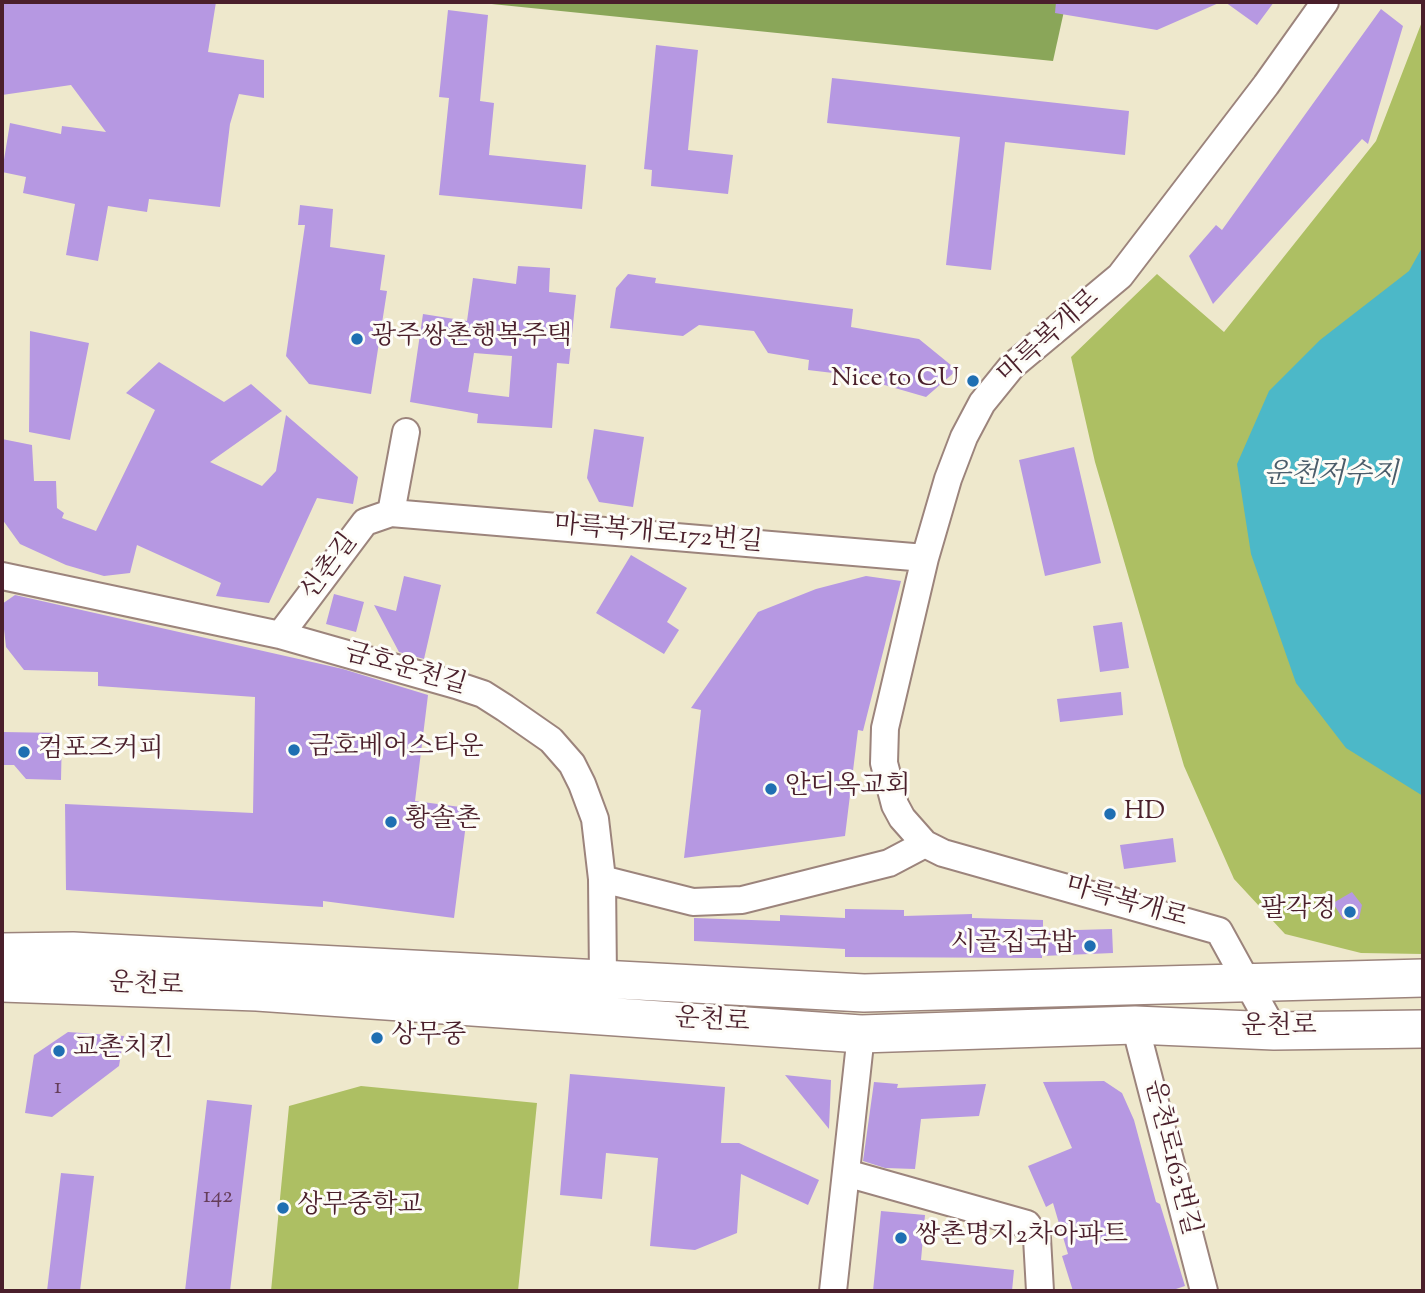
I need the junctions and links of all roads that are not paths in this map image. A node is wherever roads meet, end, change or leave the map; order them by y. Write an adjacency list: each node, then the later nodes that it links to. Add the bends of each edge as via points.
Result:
1 (1325, 2): 4 (street, 마륵복개로, via 1120,276 1012,366 982,403 954,463)
2 (406, 432): 3 (street)
3 (391, 513): 4 (street, 마륵복개로172번길); 6 (street, 신촌길, via 365,522)
4 (925, 558): 7 (street, 마륵복개로, via 885,729 884,763 902,818)
5 (2, 576): 6 (street, 금호운천길)
6 (280, 635): 8 (street, 금호운천길, via 483,694 551,740 582,783 595,819)
7 (925, 844): 8 (street, via 889,863 742,900 693,902); 12 (street, 마륵복개로, via 943,853 1219,931)
8 (602, 879): 10 (street, 금호운천길)
9 (2, 953): 10 (street, 운천로, via 73,951)
10 (603, 978): 12 (street, 운천로, via 864,993)
11 (1423, 978): 12 (street, 운천로)
12 (1247, 982): 16 (street, 마륵복개로)
13 (2, 984): 17 (street, 운천로, via 257,992)
14 (1135, 1026): 16 (street, 운천로); 17 (street, 운천로); 21 (street, 운천로162번길)
15 (1423, 1029): 16 (street, 운천로)
16 (1274, 1031)
17 (861, 1034): 18 (street)
18 (846, 1173): 19 (street); 20 (street, via 1027,1224 1037,1238)
19 (833, 1291)
20 (1040, 1291)
21 (1204, 1291)

